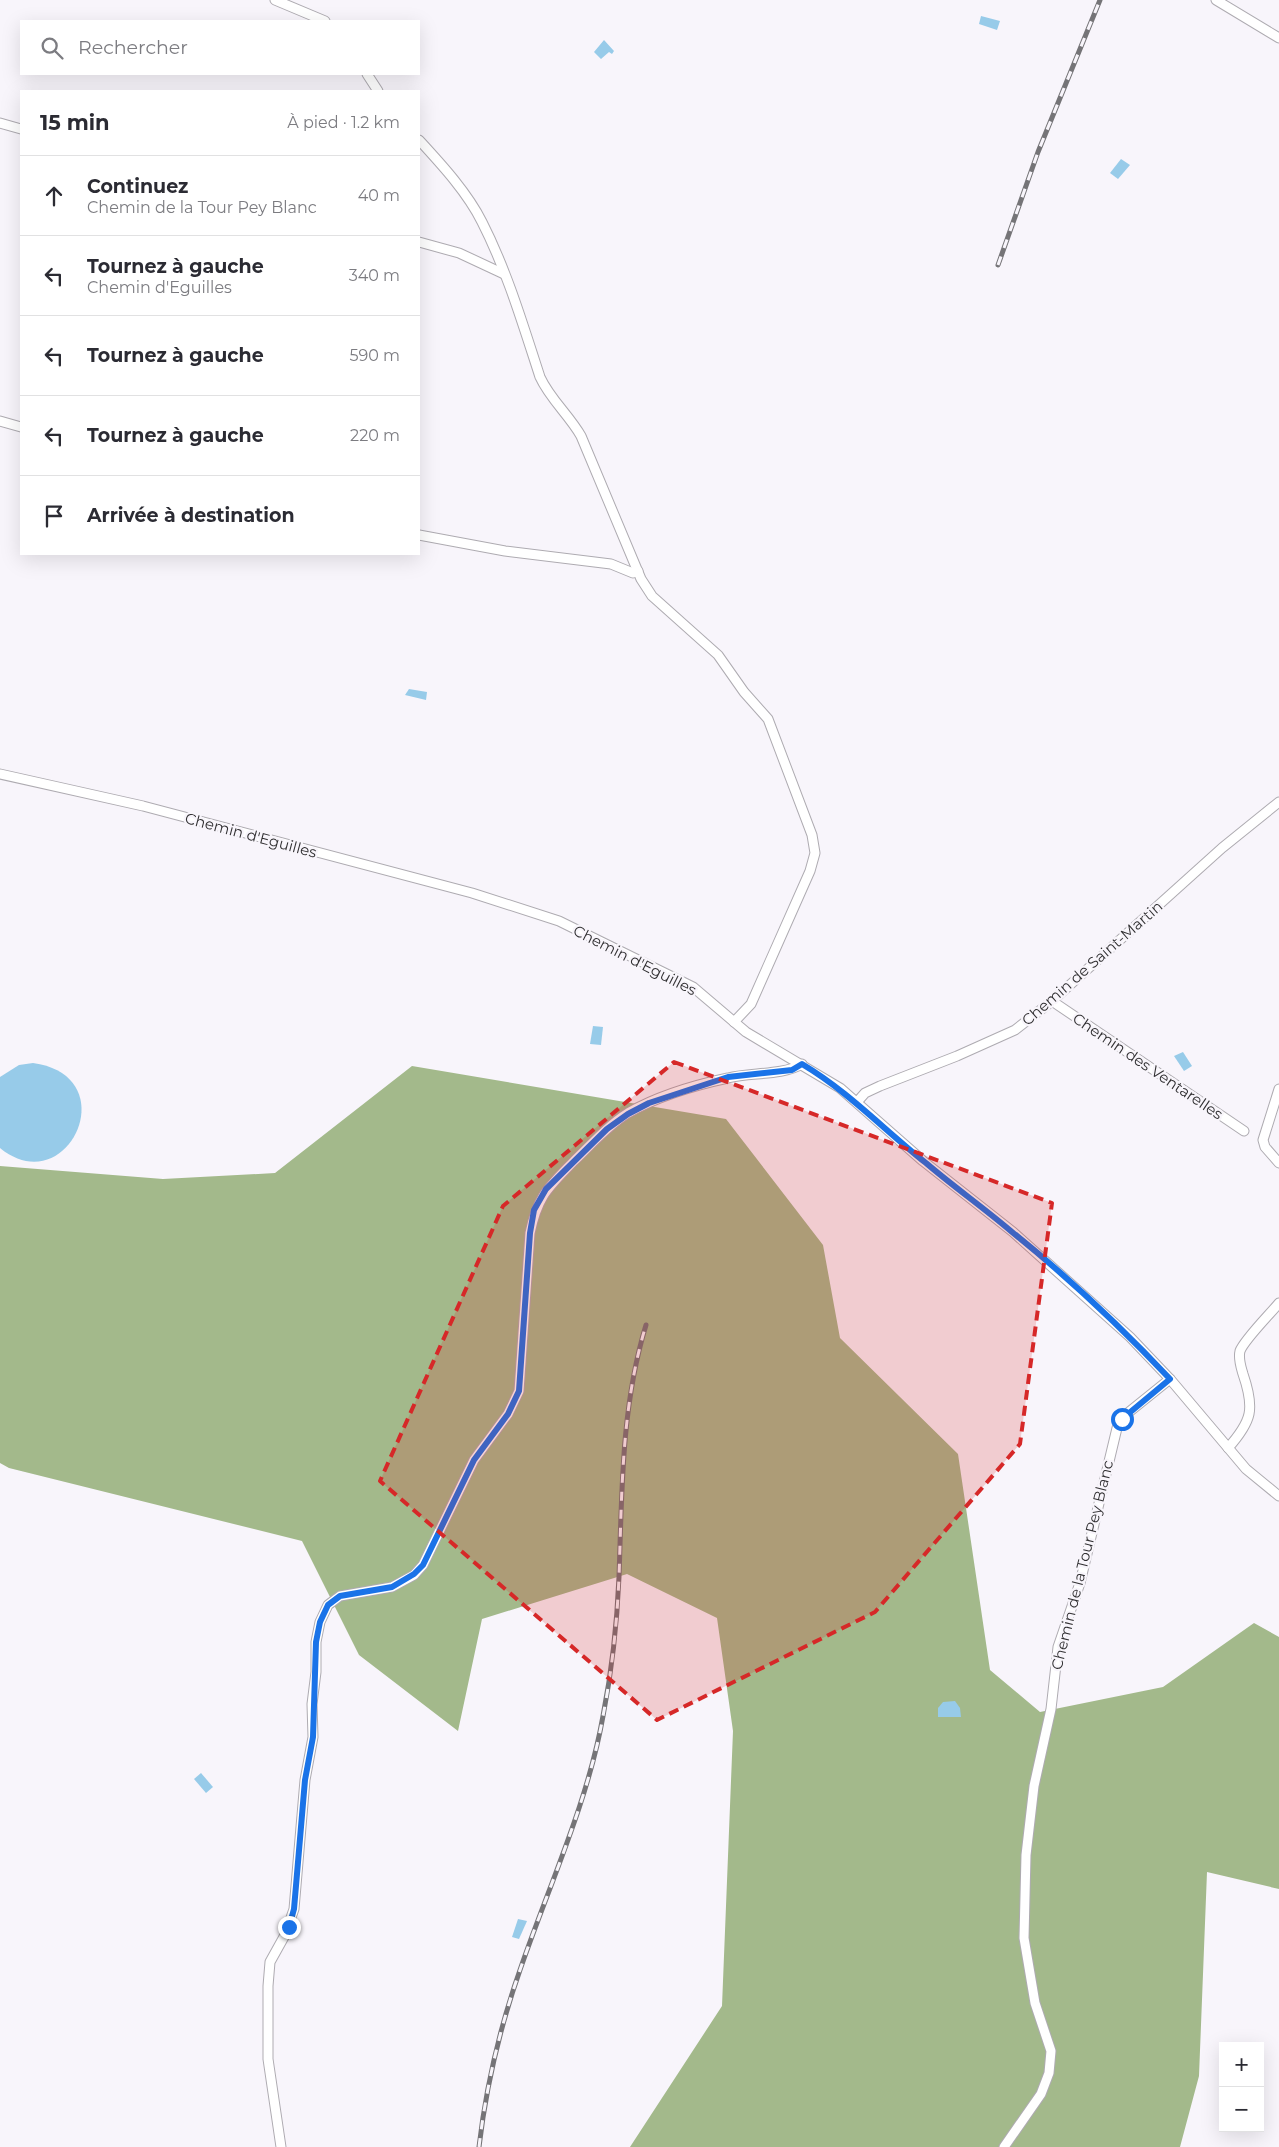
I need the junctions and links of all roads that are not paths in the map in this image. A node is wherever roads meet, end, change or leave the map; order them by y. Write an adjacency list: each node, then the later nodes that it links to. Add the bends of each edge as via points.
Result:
1 (275, 0): 3 (street)
2 (1216, 0): 4 (street)
3 (323, 20)
4 (1279, 38)
5 (368, 75): 6 (street)
6 (377, 90)
7 (0, 124): 8 (street)
8 (20, 129)
9 (420, 141): 11 (street, via 470,202)
10 (420, 242): 11 (street, via 459,252)
11 (504, 274): 15 (street, via 540,377 581,436)
12 (0, 421): 13 (street)
13 (20, 427)
14 (420, 535): 15 (street, via 506,551 611,564 633,573)
15 (638, 571): 19 (street, via 652,596 718,655 768,719 812,835 815,852 810,871 751,1004)
16 (0, 774): 19 (street, Chemin d'Eguilles, via 143,806 472,893 559,922 693,987)
17 (1279, 802): 18 (street, Chemin de Saint-Martin, via 1222,848)
18 (1052, 1001): 22 (street, Chemin de Saint-Martin, via 1015,1030 880,1086 865,1093); 23 (street, Chemin des Ventarelles)
19 (734, 1022): 20 (street, Chemin d'Eguilles)
20 (802, 1064): 22 (street, Chemin d'Eguilles); 29 (street, via 792,1070 728,1077 649,1103 607,1129 546,1189 534,1210 530,1233 522,1377 515,1403 474,1460 423,1565 392,1587 340,1596 328,1605 324,1613 316,1642 313,1737 305,1780 294,1909 286,1935 270,1962 268,1986 268,2059)
21 (1279, 1089): 24 (street, via 1263,1140)
22 (858, 1102): 26 (street, Chemin d'Eguilles, via 923,1161 1013,1232 1130,1337)
23 (1244, 1131)
24 (1279, 1163)
25 (1279, 1303): 27 (street, via 1240,1349 1240,1366 1251,1408 1249,1419)
26 (1170, 1379): 27 (street, Chemin d'Eguilles); 30 (street, Chemin de la Tour Pey Blanc, via 1129,1412 1117,1428 1080,1583 1058,1647 1051,1709 1034,1786 1023,1910 1029,1978 1048,2040 1050,2073 1041,2094)
27 (1228, 1448): 28 (street, Chemin d'Eguilles, via 1246,1469)
28 (1279, 1496)
29 (281, 2147)
30 (1004, 2147)

